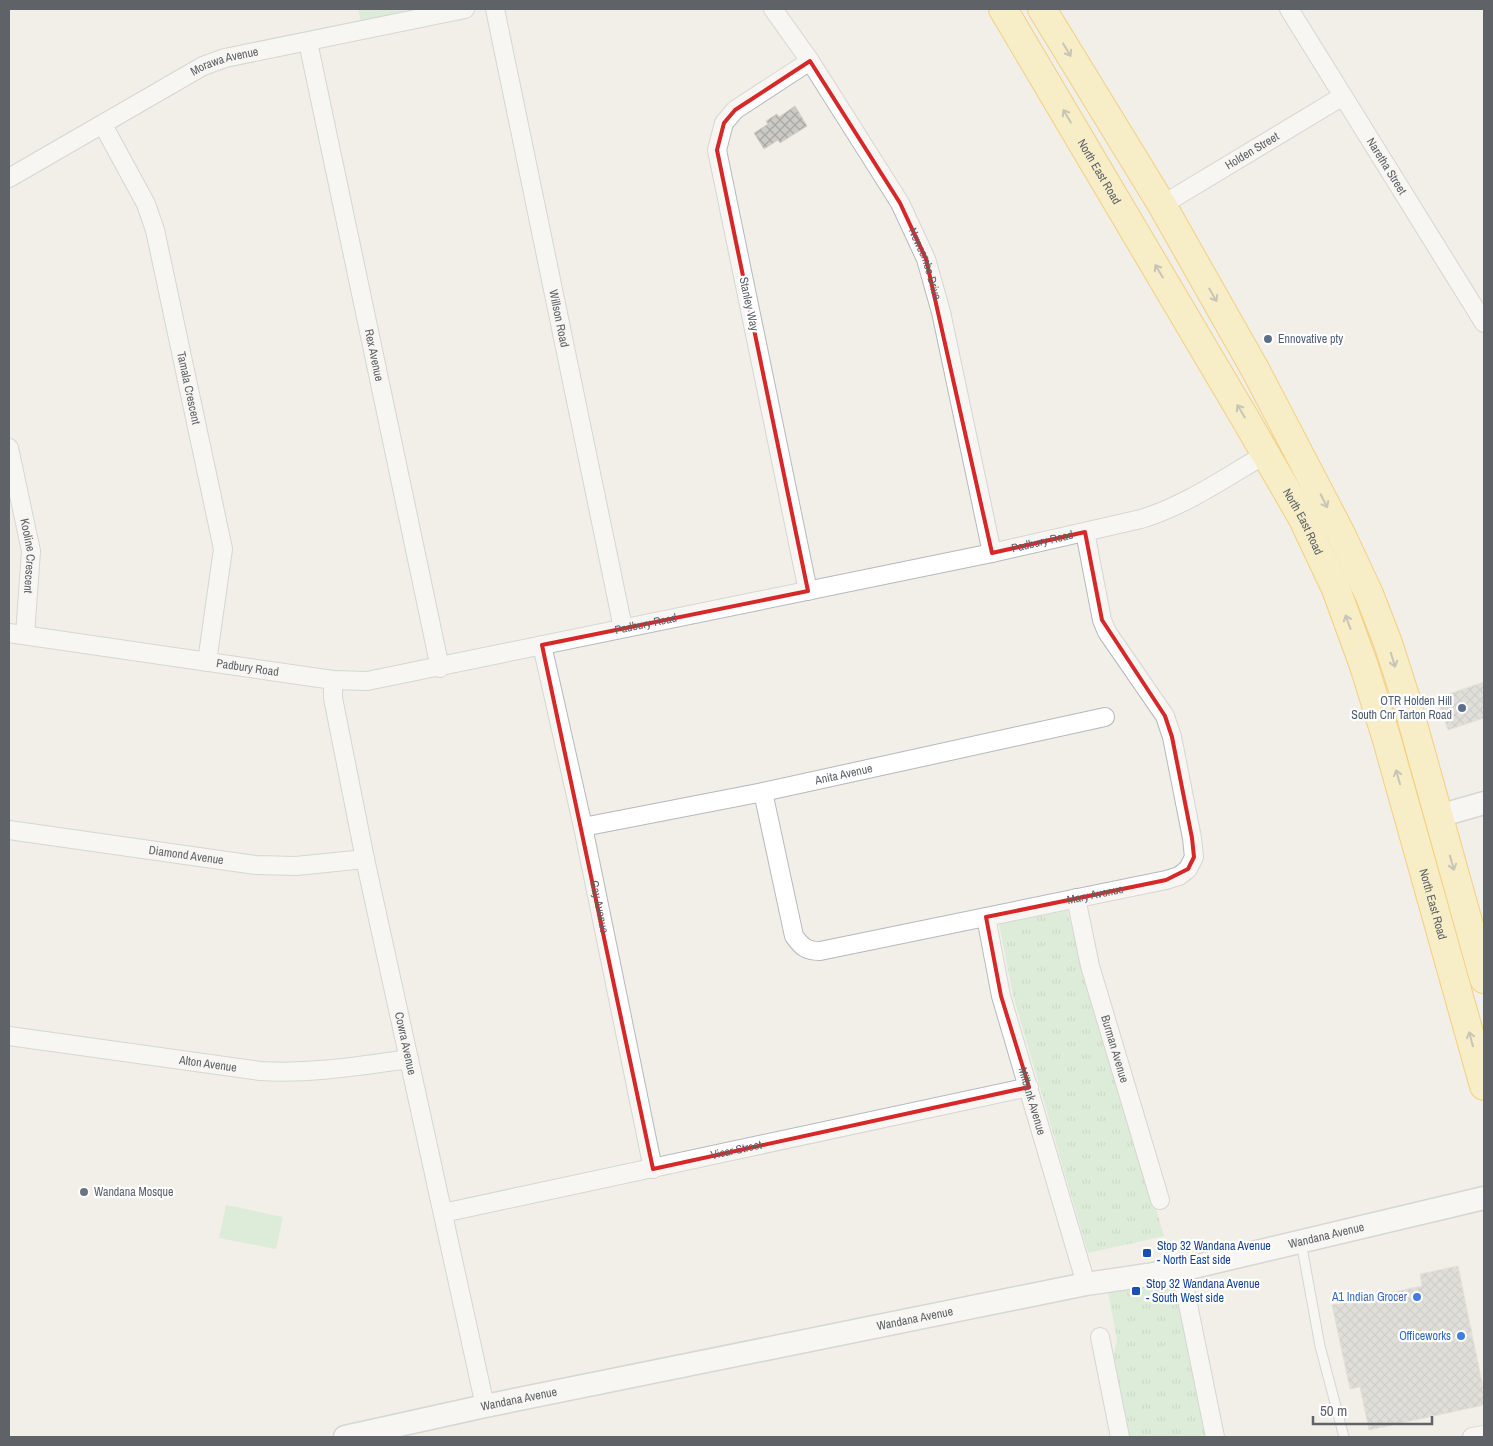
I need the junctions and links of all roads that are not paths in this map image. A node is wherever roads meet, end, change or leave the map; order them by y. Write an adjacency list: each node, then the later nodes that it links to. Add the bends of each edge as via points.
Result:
1 (466, 9): 7 (street, Morawa Avenue)
2 (494, 9): 21 (street, Willson Road)
3 (773, 9): 8 (street, Newcombe Drive)
4 (1003, 9): 16 (highway, North East Road, one-way to 4)
5 (1042, 9): 12 (highway, one-way to 12)
6 (1289, 9): 9 (street, Naretha Street)
7 (308, 42): 10 (street, Morawa Avenue, via 225,58 203,66); 25 (street, Rex Avenue)
8 (810, 61): 19 (street, Newcombe Drive, via 900,203 926,259 941,312); 20 (street, Stanley Way, via 735,110 724,123 717,150)
9 (1343, 96): 12 (street, Holden Street); 13 (street, Naretha Street)
10 (103, 125): 11 (street, Morawa Avenue); 24 (street, Tamala Crescent, via 146,204 155,230 223,549)
11 (9, 178)
12 (1162, 205): 14 (highway, one-way to 14)
13 (1484, 323)
14 (1256, 371): 16 (highway, via 1270,430); 17 (highway)
15 (9, 448): 22 (street, Kooline Crescent, via 31,552)
16 (1266, 454): 17 (highway); 18 (street, Padbury Road, via 1160,513); 31 (highway, North East Road, one-way to 16, via 1364,666 1336,589 1303,518)
17 (1306, 467): 30 (highway, one-way to 30, via 1369,594 1388,643)
18 (1085, 532): 19 (street, Padbury Road); 35 (street, Mary Avenue, via 1107,632 1165,716 1174,744 1194,857 1188,869 1179,876)
19 (992, 553): 20 (street, Padbury Road)
20 (808, 591): 21 (street, Padbury Road)
21 (623, 628): 23 (street, Padbury Road)
22 (17, 634): 24 (street, Padbury Road)
23 (542, 645): 25 (street, Padbury Road); 32 (street, Gay Avenue)
24 (207, 662): 26 (street, Padbury Road)
25 (440, 668): 26 (street, Padbury Road, via 367,681)
26 (333, 680): 34 (street, Cowra Avenue, via 333,698)
27 (1105, 717): 28 (street, Anita Avenue)
28 (764, 792): 32 (street, Anita Avenue); 36 (street, Mary Avenue, via 794,936 809,951)
29 (1484, 803): 30 (street)
30 (1439, 816): 31 (highway); 37 (highway, one-way to 37)
31 (1411, 824): 40 (highway, North East Road, one-way to 31)
32 (583, 827): 42 (street, Gay Avenue)
33 (9, 830): 34 (street, Diamond Avenue, via 256,865 296,866)
34 (365, 859): 39 (street, Cowra Avenue)
35 (1076, 898): 36 (street, Mary Avenue); 44 (street, Burman Avenue, via 1090,966)
36 (986, 917): 41 (street, Milbank Avenue, via 1001,996)
37 (1484, 979)
38 (9, 1036): 39 (street, Alton Avenue, via 260,1072 328,1071)
39 (409, 1059): 45 (street, Cowra Avenue)
40 (1484, 1086)
41 (1029, 1087): 42 (street, Vicar Street); 48 (street, Milbank Avenue)
42 (654, 1169): 45 (street, Vicar Street)
43 (1484, 1198): 46 (street, Wandana Avenue)
44 (1160, 1200)
45 (443, 1213): 50 (street, Cowra Avenue)
46 (1301, 1242): 47 (street, Wandana Avenue); 55 (lane, via 1320,1346)
47 (1181, 1270): 48 (street, Wandana Avenue); 54 (street)
48 (1086, 1284): 50 (street, Wandana Avenue)
49 (1100, 1337): 53 (street)
50 (485, 1406): 52 (street, Wandana Avenue)
51 (1484, 1434): 56 (street)
52 (345, 1437)
53 (1120, 1437)
54 (1215, 1437)
55 (1344, 1437)
56 (1472, 1437)

